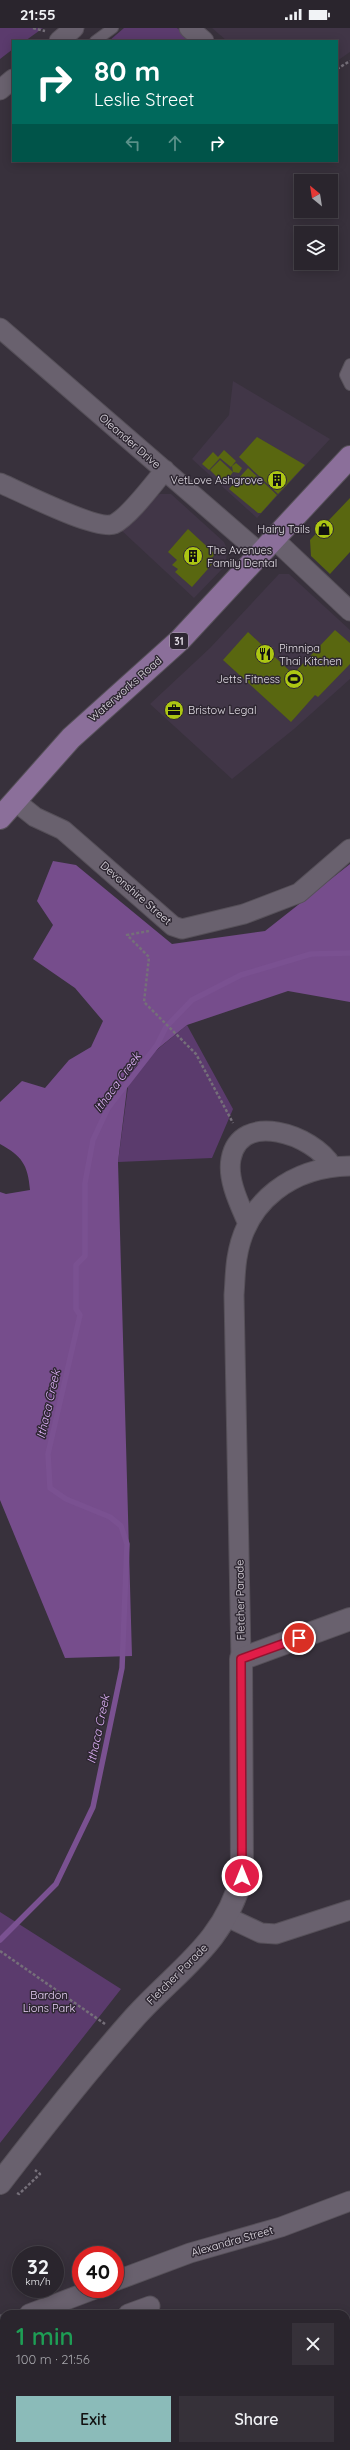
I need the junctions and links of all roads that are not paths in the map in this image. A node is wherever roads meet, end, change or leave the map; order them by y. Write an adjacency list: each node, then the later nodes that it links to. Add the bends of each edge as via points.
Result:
1 (114, 28): 3 (lane)
2 (189, 28): 4 (street)
3 (96, 40)
4 (203, 40)
5 (12, 80): 6 (street)
6 (0, 90)
7 (0, 328): 11 (street, Oleander Drive)
8 (350, 364): 9 (lane, via 345,375)
9 (350, 385)
10 (350, 457): 13 (main road, Waterworks Road / 31)
11 (165, 470): 12 (street, via 122,519 106,526 89,522); 13 (street, Oleander Drive)
12 (0, 483)
13 (267, 546): 14 (street, Oleander Drive); 15 (main road, Waterworks Road / 31, via 166,654 70,738)
14 (350, 611)
15 (15, 801): 16 (main road, Waterworks Road / 31); 17 (street, Devonshire Street, via 35,817 63,830 173,926 182,929 244,914 299,892)
16 (0, 818)
17 (350, 849)
18 (341, 1166): 19 (street, Fletcher Parade, via 300,1175 280,1186 262,1203); 19 (street, via 311,1144 293,1135 258,1132 242,1139 234,1149 231,1172 238,1202)
19 (248, 1224): 21 (street, Fletcher Parade, via 237,1257 234,1295)
20 (350, 1619): 21 (street)
21 (241, 1659): 23 (street, Fletcher Parade, via 242,1876)
22 (349, 1913): 23 (street, via 276,1934 261,1933)
23 (227, 1917): 24 (street, Fletcher Parade, via 204,1948 130,2023)
24 (0, 2183)
25 (350, 2202): 26 (street, Alexandra Street, via 281,2227 190,2253)
26 (124, 2278)
27 (72, 2298): 29 (street)
28 (150, 2306): 30 (street)
29 (40, 2310)
30 (139, 2310)

